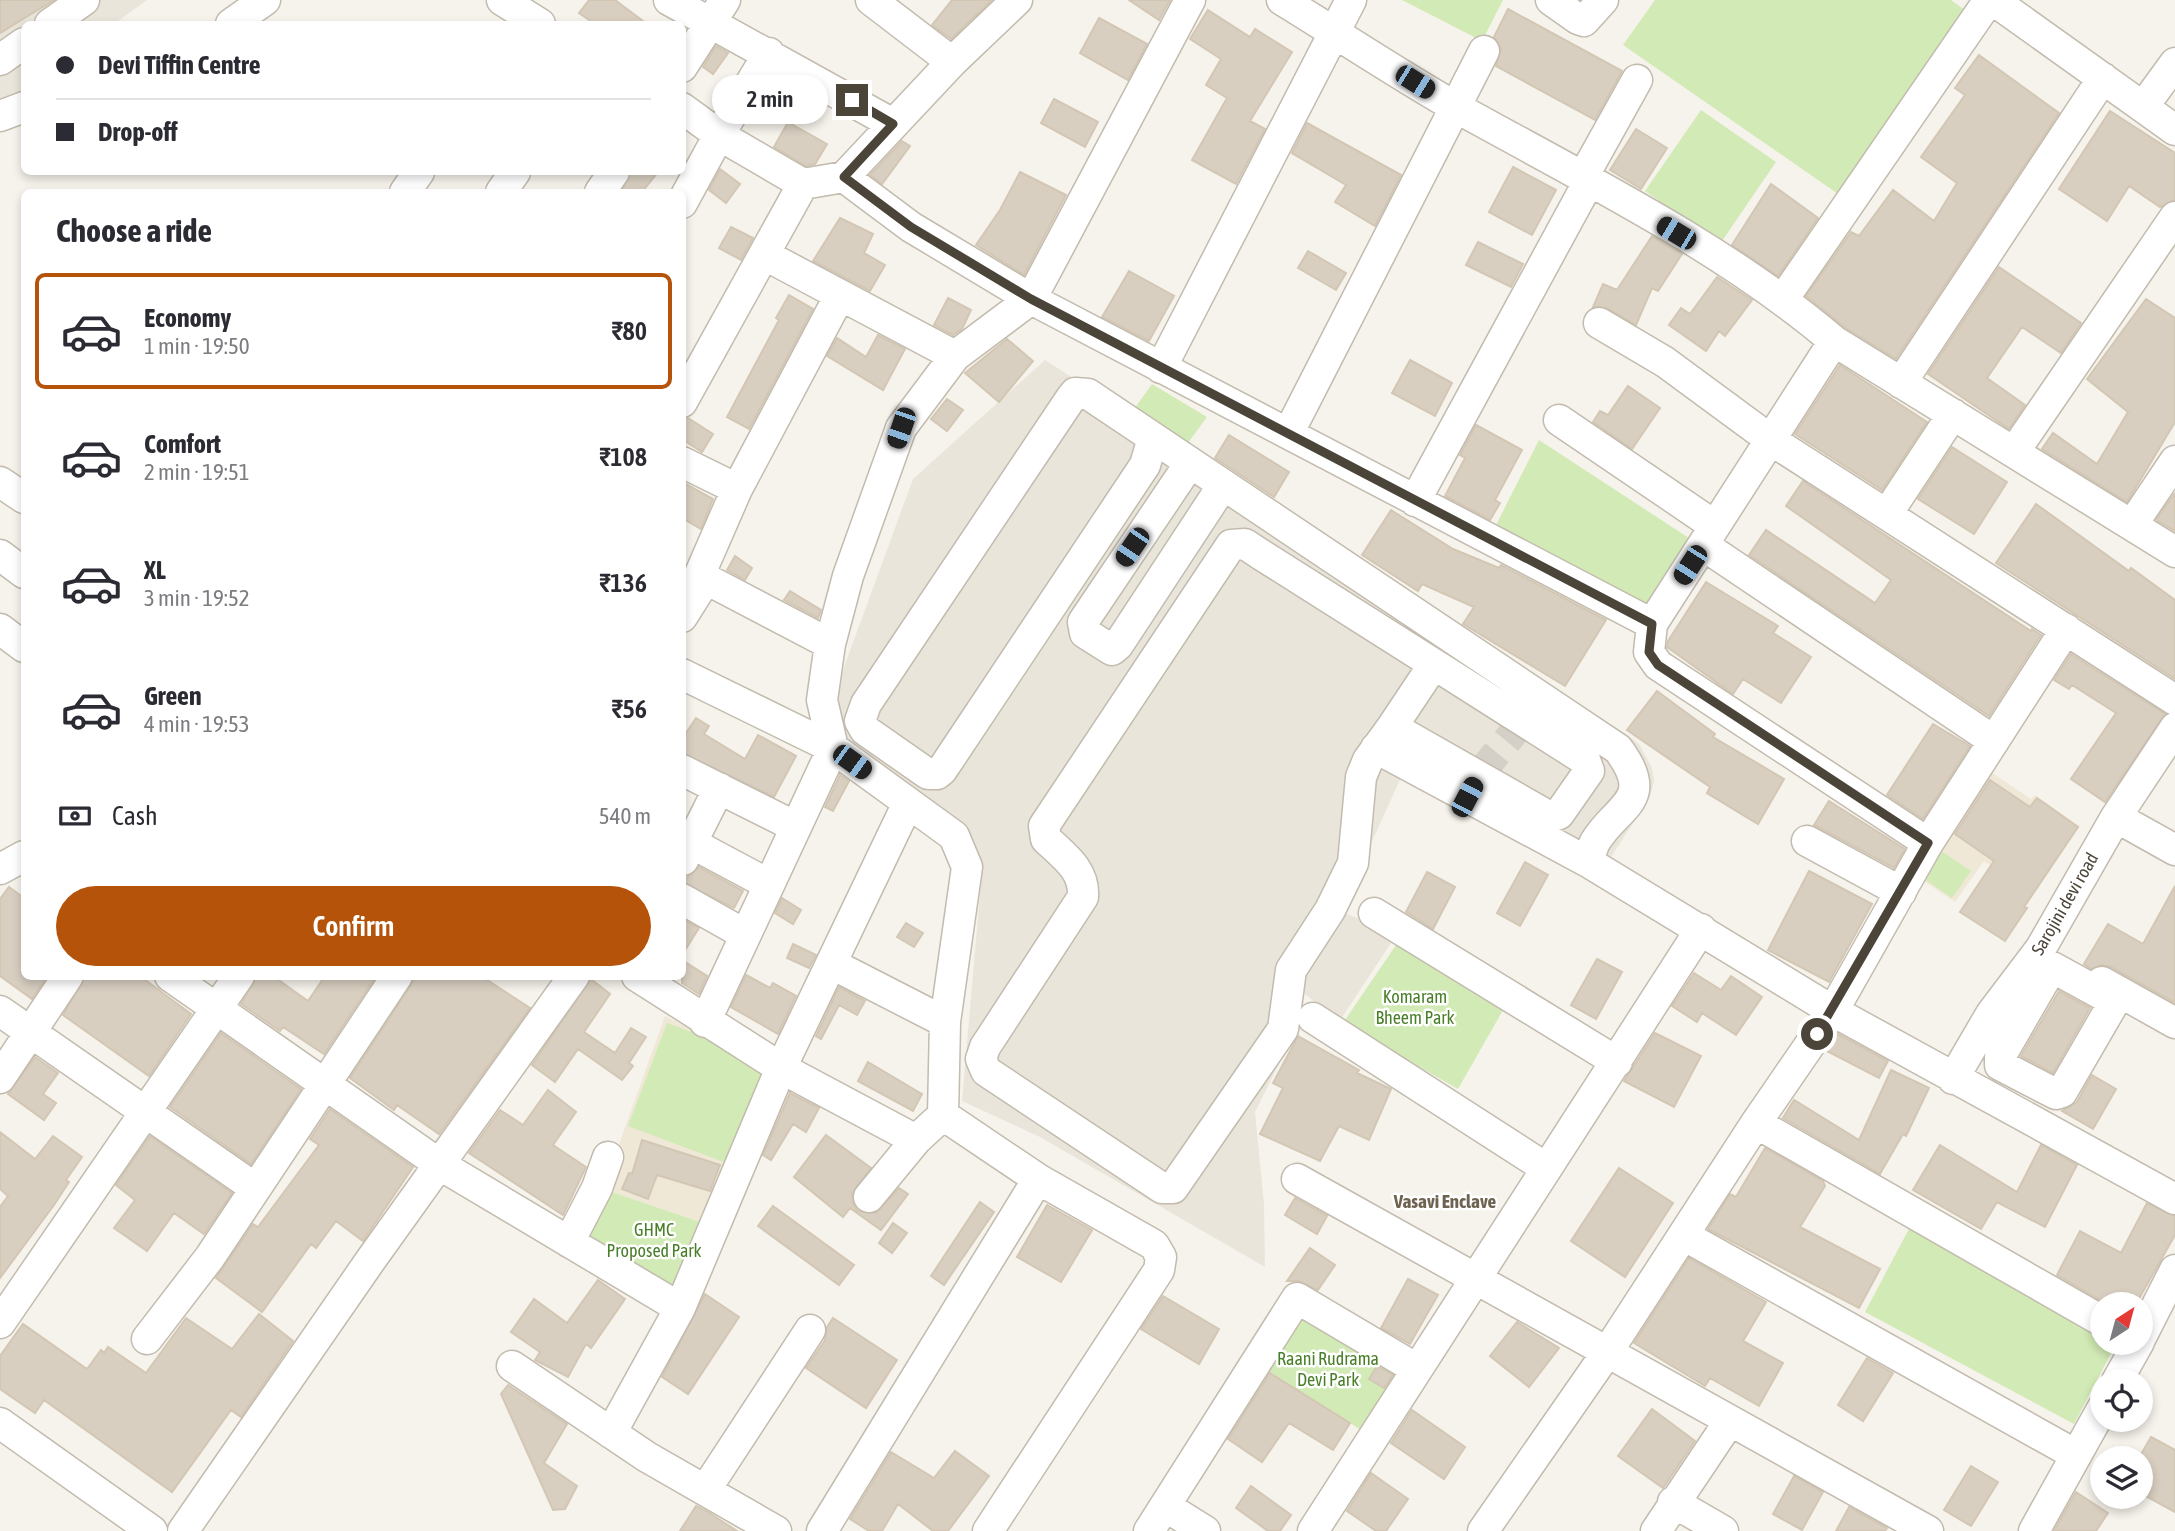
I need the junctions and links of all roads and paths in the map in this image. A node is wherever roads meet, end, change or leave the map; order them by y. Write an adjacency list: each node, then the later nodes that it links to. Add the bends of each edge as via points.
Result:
1 (84, 0): 13 (street)
2 (265, 0): 14 (street)
3 (669, 0): 12 (street)
4 (1017, 0): 21 (street)
5 (1190, 0): 39 (street)
6 (1282, 0): 15 (street)
7 (1351, 0): 15 (street)
8 (1550, 0): 9 (street, via 1584,21)
9 (1603, 0)
10 (1991, 0): 23 (street); 38 (street)
11 (888, 5): 21 (street)
12 (718, 11): 18 (street); 20 (street)
13 (54, 21)
14 (235, 21)
15 (1335, 32): 25 (street); 43 (street)
16 (21, 45): 19 (street)
17 (1484, 51): 25 (street)
18 (769, 53): 28 (street); 30 (street)
19 (0, 60)
20 (686, 61)
21 (952, 62): 28 (street)
22 (2175, 63): 26 (street)
23 (2103, 78): 26 (street); 44 (street)
24 (1637, 80): 32 (street)
25 (1456, 107): 32 (street); 48 (street)
26 (2143, 107): 29 (street)
27 (686, 111): 30 (street)
28 (893, 124): 31 (street)
29 (2175, 130)
30 (719, 135): 33 (street); 34 (street)
31 (844, 177): 33 (street); 39 (street, via 911,227)
32 (1586, 179): 38 (street); 59 (street)
33 (803, 184): 36 (street)
34 (686, 197)
35 (2175, 217): 51 (street)
36 (765, 255): 37 (street); 45 (street)
37 (840, 295): 42 (street); 57 (street)
38 (1784, 298): 41 (street)
39 (1031, 299): 42 (street); 43 (street)
40 (1599, 323): 49 (street, via 1665,362)
41 (1834, 341): 44 (street); 49 (street)
42 (955, 356): 71 (street, via 901,428 848,576)
43 (1161, 368): 48 (street)
44 (1901, 383): 46 (street)
45 (686, 395)
46 (1953, 414): 51 (street); 60 (street)
47 (1559, 420): 62 (street)
48 (1289, 432): 59 (street)
49 (1771, 440): 60 (street); 62 (street)
50 (1158, 441): 50 (street, via 1087,394 1076,393 866,704 860,721 865,730 928,774 942,770); 53 (street)
51 (2014, 453): 61 (street)
52 (2175, 461): 61 (street)
53 (1190, 463): 56 (street); 56 (street, via 1083,622 1085,633 1100,645 1112,650 1118,645)
54 (686, 464): 57 (street)
55 (0, 482): 58 (street)
56 (1223, 485): 75 (street)
57 (737, 489): 66 (street)
58 (21, 496)
59 (1415, 502): 68 (street)
60 (1887, 514): 70 (street)
61 (2132, 525): 63 (street)
62 (1709, 536): 68 (street); 80 (street)
63 (2175, 552)
64 (0, 555): 65 (street)
65 (21, 571)
66 (696, 574): 67 (street); 71 (street)
67 (686, 605)
68 (1652, 624): 89 (street, via 1649,652 1658,665)
69 (0, 629): 72 (street)
70 (2066, 629): 76 (street); 80 (street)
71 (830, 644): 81 (street, via 822,699)
72 (21, 645)
73 (1434, 664): 77 (street); 79 (street); 79 (street, via 1245,544 1231,545 1044,826 1046,839 1075,867 1083,897 985,1047 981,1059 986,1071 1162,1188 1173,1188 1283,1029 1291,970 1330,910 1353,863 1361,777)
74 (686, 676): 81 (street)
75 (1541, 695): 77 (street); 93 (street, via 1618,749 1633,780 1631,800 1595,842)
76 (2175, 700)
77 (1522, 721): 83 (street, via 1590,766 1564,810 1550,817)
78 (2175, 728): 86 (street, Sarojini devi road)
79 (1384, 737): 83 (street)
80 (1994, 741): 89 (street)
81 (833, 748): 85 (street); 87 (street)
82 (686, 772): 84 (street)
83 (1472, 786): 93 (street)
84 (719, 788): 87 (street); 90 (street)
85 (908, 803): 101 (street); 114 (street, via 954,836 967,867)
86 (2116, 817): 92 (street); 100 (street, Sarojini devi road)
87 (796, 827): 94 (street)
88 (1807, 841): 95 (street)
89 (1928, 843): 95 (street)
90 (686, 845)
91 (686, 847): 94 (street)
92 (2175, 850)
93 (1588, 862): 98 (street)
94 (768, 884): 99 (street)
95 (1901, 892): 111 (street)
96 (686, 901): 99 (street)
97 (1374, 913): 117 (street)
98 (1701, 929): 111 (street); 117 (street)
99 (744, 934): 113 (street)
100 (2041, 959): 108 (street); 108 (street, via 1999,1061 2056,1094 2066,1087); 120 (street, Sarojini devi road, via 1992,1014)
101 (832, 964): 114 (street); 118 (street)
102 (65, 980): 116 (street)
103 (176, 980): 109 (street)
104 (236, 980): 109 (street)
105 (394, 980): 121 (street)
106 (572, 980): 127 (street)
107 (643, 980): 113 (street)
108 (2117, 997): 115 (street)
109 (217, 1010): 121 (street); 122 (street)
110 (0, 1011): 116 (street)
111 (1833, 1011): 120 (street); 124 (street)
112 (1313, 1018): 128 (street)
113 (705, 1021): 118 (street)
114 (945, 1022): 123 (street)
115 (2175, 1024)
116 (31, 1032): 119 (street); 122 (street)
117 (1618, 1062): 128 (street)
118 (781, 1068): 125 (street); 138 (street)
119 (0, 1078)
120 (1953, 1079): 133 (street)
121 (325, 1085): 127 (street); 131 (street)
122 (145, 1111): 131 (street); 141 (street)
123 (943, 1115): 125 (street); 129 (street)
124 (1756, 1123): 134 (street); 140 (street)
125 (916, 1140): 132 (street)
126 (608, 1157): 135 (street)
127 (442, 1166): 135 (street); 156 (street)
128 (1546, 1168): 137 (street)
129 (1038, 1179): 158 (street); 159 (street, via 1154,1245 1161,1257 1158,1270)
130 (1297, 1179): 137 (street)
131 (255, 1188): 143 (street, via 210,1257)
132 (869, 1197)
133 (2175, 1199)
134 (1685, 1236): 144 (street); 151 (street)
135 (569, 1241): 138 (street)
136 (2175, 1270): 139 (street)
137 (1475, 1278): 144 (street); 146 (street)
138 (680, 1308): 150 (street)
139 (2153, 1313)
140 (2090, 1314)
141 (0, 1323)
142 (810, 1330): 152 (street)
143 (147, 1339)
144 (1606, 1353): 147 (street); 163 (street)
145 (512, 1366): 150 (street)
146 (1415, 1368): 154 (street, via 1297,1298); 162 (street)
147 (1729, 1422): 153 (street); 166 (street)
148 (0, 1423): 155 (street)
149 (2090, 1430): 151 (street)
150 (611, 1433): 152 (street)
151 (2076, 1455): 167 (street)
152 (706, 1489): 157 (street)
153 (1673, 1502): 164 (street); 165 (street)
154 (1165, 1506): 160 (street); 161 (street)
155 (152, 1531)
156 (183, 1531)
157 (776, 1531)
158 (822, 1531)
159 (988, 1531)
160 (1149, 1531)
161 (1205, 1531)
162 (1313, 1531)
163 (1483, 1531)
164 (1656, 1531)
165 (1723, 1531)
166 (1928, 1531)
167 (2034, 1531)

